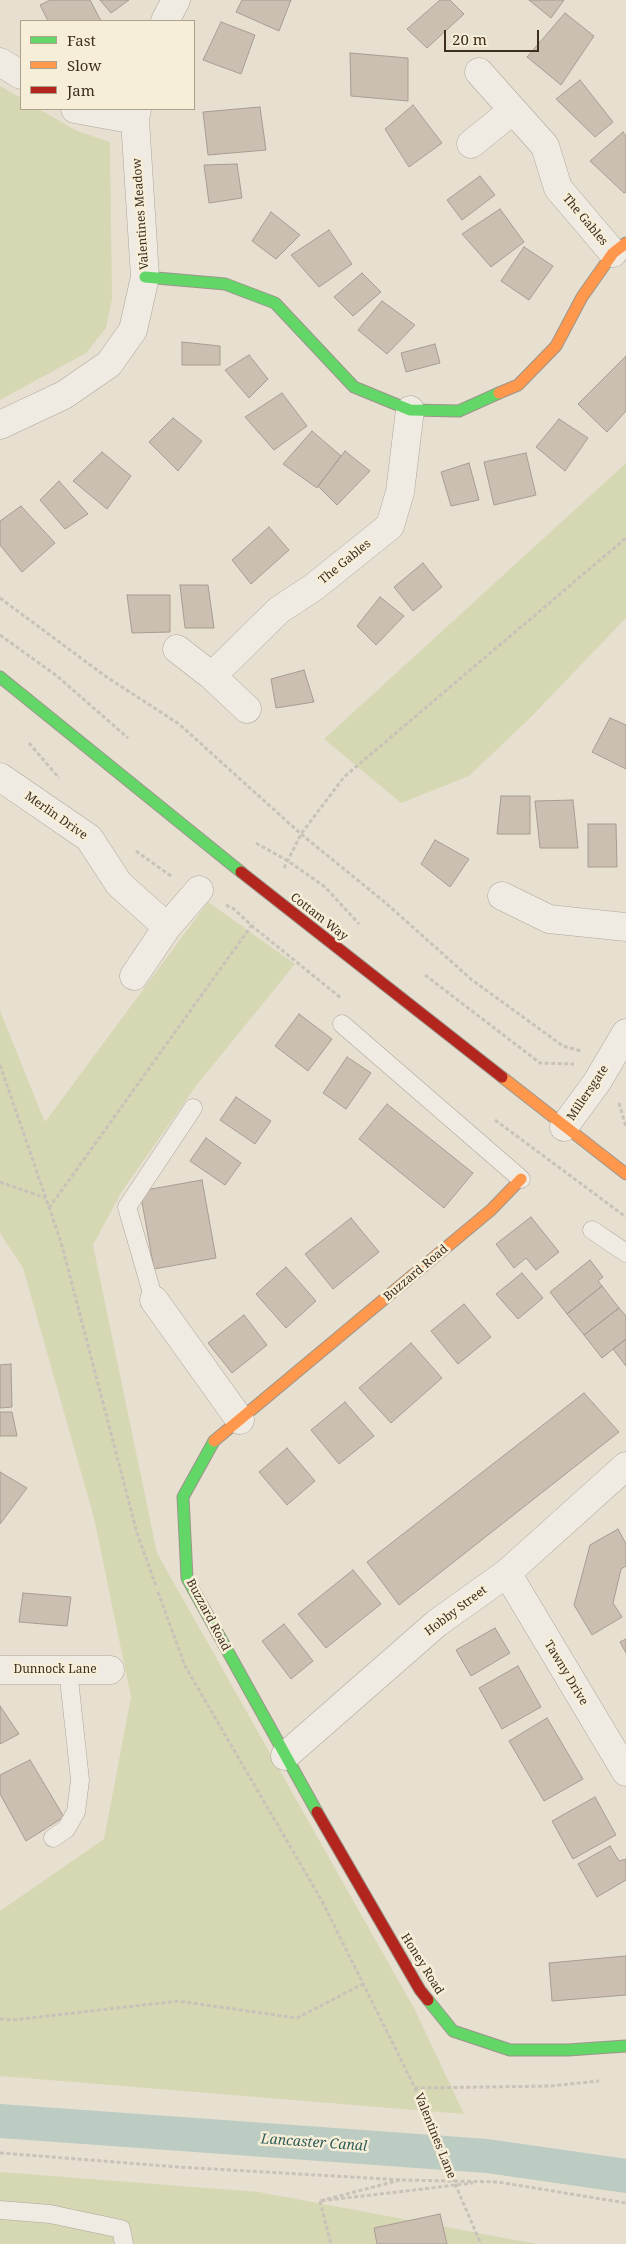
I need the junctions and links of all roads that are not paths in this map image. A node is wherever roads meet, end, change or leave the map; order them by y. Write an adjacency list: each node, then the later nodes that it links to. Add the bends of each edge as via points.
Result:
1 (176, 0): 2 (street)
2 (166, 20)
3 (0, 62): 5 (street)
4 (479, 72): 7 (street, The Gables)
5 (20, 74)
6 (87, 110): 8 (street)
7 (512, 111): 9 (street); 10 (street, The Gables, via 544,146 558,188)
8 (136, 114): 11 (street, Valentines Meadow)
9 (471, 144)
10 (620, 248): 12 (street, The Gables, via 582,297 556,346 518,385 459,411)
11 (145, 277): 12 (street, The Gables, via 226,284 274,303 354,387); 13 (street, Valentines Meadow, via 133,330 110,364 64,395)
12 (410, 410): 15 (street, The Gables, via 400,492 390,526 314,587 279,610)
13 (0, 425)
14 (177, 649): 15 (street)
15 (212, 676): 17 (street)
16 (0, 677): 27 (street, Cottam Way, via 269,895)
17 (248, 709)
18 (0, 776): 21 (street, Merlin Drive, via 89,838 119,884)
19 (199, 890): 21 (street)
20 (502, 896): 22 (street, via 549,919)
21 (167, 927): 23 (street)
22 (626, 927)
23 (134, 976)
24 (342, 1024): 29 (lane)
25 (626, 1033): 27 (street, Millersgate)
26 (193, 1108): 32 (lane, via 127,1207)
27 (564, 1127): 28 (street, Cottam Way)
28 (626, 1174)
29 (521, 1179): 33 (street, Buzzard Road, via 491,1210)
30 (592, 1230): 31 (lane)
31 (626, 1252)
32 (154, 1300): 33 (street)
33 (240, 1420): 39 (street, Buzzard Road, via 212,1443 183,1497 187,1578)
34 (626, 1466): 35 (street, Hobby Street)
35 (506, 1574): 39 (street, Hobby Street, via 437,1623); 40 (street, Tawny Drive)
36 (0, 1670): 37 (street, Dunnock Lane)
37 (68, 1670): 38 (street, Dunnock Lane); 41 (lane, via 80,1780 76,1812 66,1829)
38 (110, 1670)
39 (285, 1756): 42 (street, Honey Road, via 420,1990 453,2031 510,2050)
40 (626, 1772)
41 (53, 1838)
42 (626, 2046)
43 (0, 2210): 44 (lane, via 50,2214 121,2229)
44 (124, 2244)

